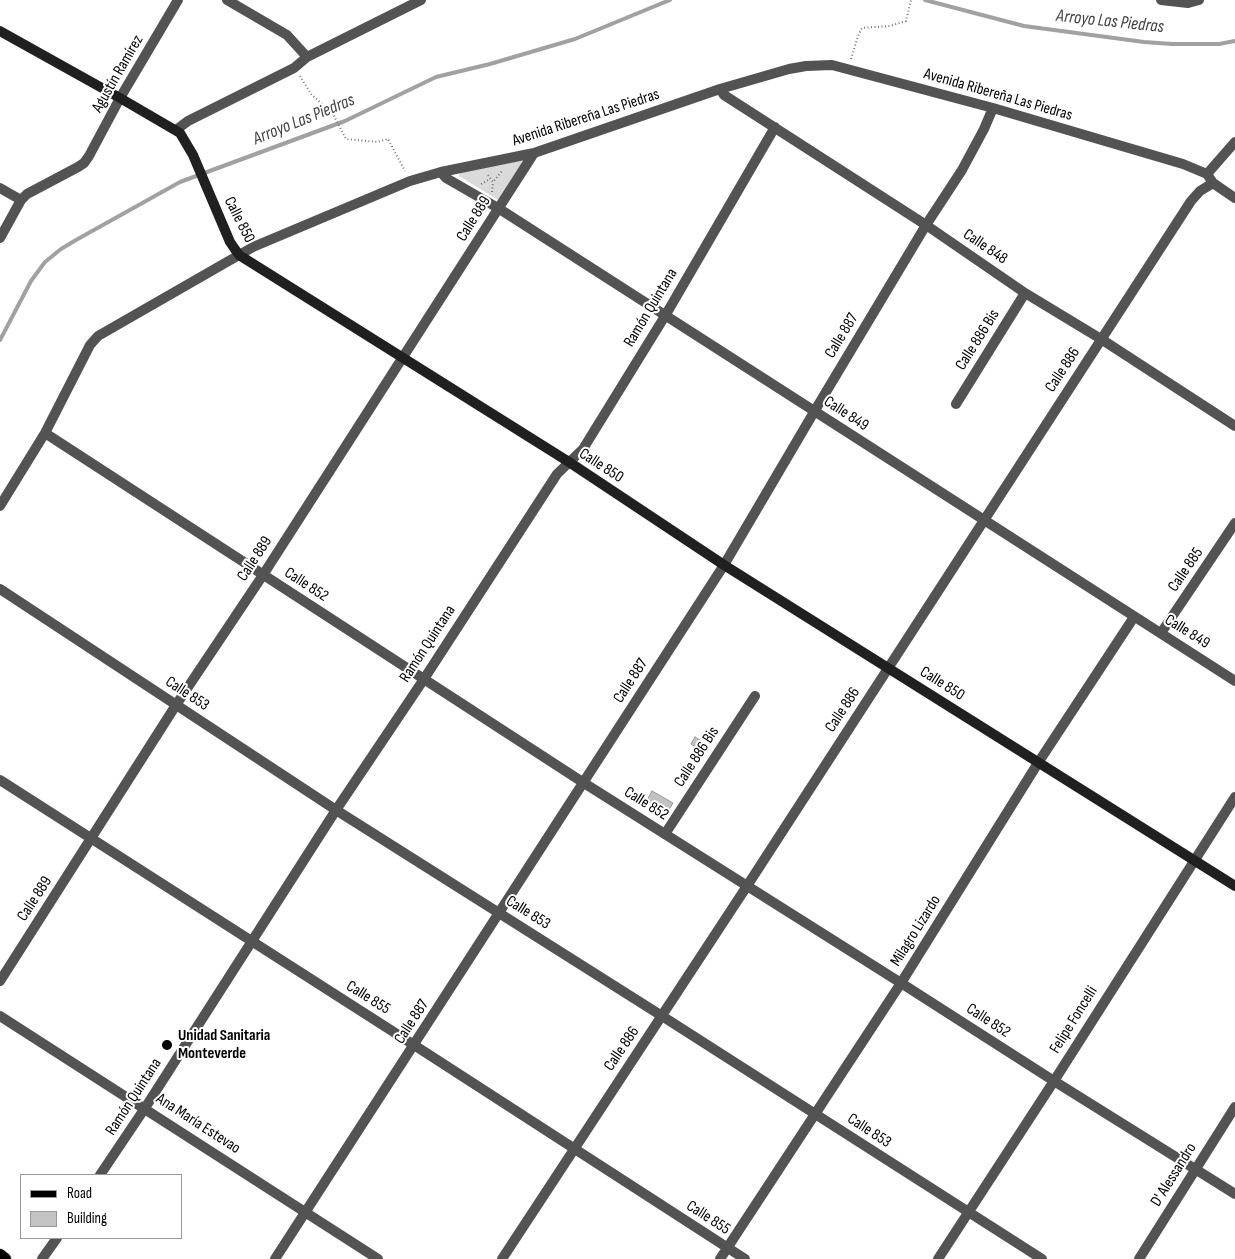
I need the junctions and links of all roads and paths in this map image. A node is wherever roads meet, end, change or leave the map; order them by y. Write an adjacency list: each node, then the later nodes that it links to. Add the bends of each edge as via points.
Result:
1 (178, 0): 12 (street, Agustín Ramírez)
2 (227, 0): 8 (street, via 287,35)
3 (421, 0): 8 (street)
4 (911, 0): 10 (path, via 906,21 862,28)
5 (1161, 0): 6 (street, via 1188,3)
6 (1199, 0)
7 (0, 31): 12 (main road, Calle 850)
8 (307, 57): 9 (street)
9 (294, 68): 15 (street); 20 (path, via 311,94 333,114 346,139 377,142 388,139)
10 (848, 68): 11 (street, Avenida Ribereña Las Piedras, via 822,64 806,66); 13 (street, Avenida Ribereña Las Piedras)
11 (720, 89): 14 (street, Calle 848, via 724,95); 17 (street, Avenida Ribereña Las Piedras)
12 (120, 98): 15 (main road, Calle 850); 24 (street, Agustín Ramírez, via 84,163)
13 (993, 108): 19 (street, Avenida Ribereña Las Piedras, via 1183,164); 26 (street, Calle 887, via 962,170)
14 (775, 127): 26 (street, Calle 848); 30 (street, Ramón Quintana)
15 (176, 130): 28 (main road, Calle 850, via 185,139 230,242)
16 (1235, 142): 19 (street)
17 (534, 153): 18 (street, Avenida Ribereña Las Piedras); 25 (street, Calle 889)
18 (441, 172): 20 (street, Avenida Ribereña Las Piedras); 25 (street, Calle 849)
19 (1206, 174): 21 (street, Avenida Ribereña Las Piedras)
20 (410, 181): 28 (street, Avenida Ribereña Las Piedras)
21 (1214, 183): 23 (street, Avenida Ribereña Las Piedras); 31 (street, Calle 886, via 1191,202)
22 (0, 188): 24 (street)
23 (1235, 198)
24 (21, 200): 27 (street)
25 (498, 208): 30 (street, Calle 849); 32 (street, Calle 889)
26 (926, 225): 29 (street, Calle 848); 34 (street, Calle 887)
27 (0, 238)
28 (239, 255): 32 (main road, Calle 850); 36 (street, Avenida Ribereña Las Piedras, via 98,336 90,345)
29 (1026, 293): 31 (street, Calle 848); 33 (street, Calle 886 Bis)
30 (665, 316): 34 (street, Calle 849); 37 (street, Ramón Quintana, via 583,449)
31 (1101, 339): 35 (street, Calle 848); 39 (street, Calle 886)
32 (403, 356): 37 (main road, Calle 850); 42 (street, Calle 889)
33 (956, 404)
34 (814, 412): 39 (street, Calle 849); 41 (street, Calle 887)
35 (1235, 426)
36 (45, 433): 38 (street, Avenida Ribereña Las Piedras); 42 (street, Calle 852)
37 (569, 462): 41 (main road, Calle 850); 47 (street, Ramón Quintana, via 557,474)
38 (0, 506)
39 (983, 520): 44 (street, Calle 849); 46 (street, Calle 886)
40 (1235, 523): 45 (street, Calle 885)
41 (724, 565): 46 (main road, Calle 850); 53 (street, Calle 887)
42 (263, 575): 47 (street, Calle 852); 50 (street, Calle 889)
43 (0, 589): 50 (street, Calle 853)
44 (1134, 617): 45 (street, Calle 849); 51 (street, Milagro Lizardo)
45 (1161, 633): 48 (street, Calle 849)
46 (888, 668): 51 (main road, Calle 850); 59 (street, Calle 886)
47 (424, 679): 53 (street, Calle 852); 55 (street, Ramón Quintana)
48 (1235, 681)
49 (755, 696): 56 (street, Calle 886 Bis)
50 (176, 705): 55 (street, Calle 853); 57 (street, Calle 889)
51 (1038, 764): 58 (main road, Calle 850); 64 (street, Milagro Lizardo)
52 (0, 780): 57 (street, Calle 855)
53 (584, 783): 56 (street, Calle 852); 61 (street, Calle 887)
54 (1235, 796): 58 (street, Felipe Foncelli)
55 (336, 810): 61 (street, Calle 853); 62 (street, Ramón Quintana)
56 (665, 834): 59 (street, Calle 852)
57 (92, 838): 62 (street, Calle 855); 63 (street, Calle 889)
58 (1193, 860): 60 (main road, Calle 850); 68 (street, Felipe Foncelli)
59 (747, 886): 64 (street, Calle 852); 66 (street, Calle 886)
60 (1235, 886)
61 (499, 912): 66 (street, Calle 853); 67 (street, Calle 887)
62 (252, 942): 67 (street, Calle 855); 70 (street, Ramón Quintana)
63 (0, 981)
64 (901, 982): 68 (street, Calle 852); 71 (street, Milagro Lizardo)
65 (0, 1016): 70 (street, Ana María Estevao)
66 (662, 1016): 71 (street, Calle 853); 72 (street, Calle 886)
67 (414, 1045): 72 (street, Calle 855); 76 (street, Calle 887)
68 (1054, 1081): 73 (street, Calle 852); 77 (street, Felipe Foncelli)
69 (1235, 1107): 73 (street, D' Alessandro)
70 (145, 1108): 74 (street, Ramón Quintana); 76 (street, Ana María Estevao)
71 (814, 1114): 77 (street, Calle 853); 79 (street, Milagro Lizardo)
72 (573, 1149): 79 (street, Calle 855); 85 (street, Calle 886)
73 (1195, 1169): 75 (street, Calle 852); 90 (street, D' Alessandro)
74 (101, 1174)
75 (1235, 1194)
76 (306, 1212): 83 (street, Calle 887); 84 (street, Ana María Estevao)
77 (968, 1212): 88 (street, Felipe Foncelli); 89 (street, Calle 853)
78 (56, 1239): 82 (street)
79 (728, 1248): 86 (street, Milagro Lizardo); 87 (street, Calle 855)
80 (0, 1255): 81 (main road)
81 (5, 1259)
82 (42, 1259)
83 (275, 1259)
84 (378, 1259)
85 (502, 1259)
86 (720, 1259)
87 (745, 1259)
88 (938, 1259)
89 (1042, 1259)
90 (1139, 1259)

